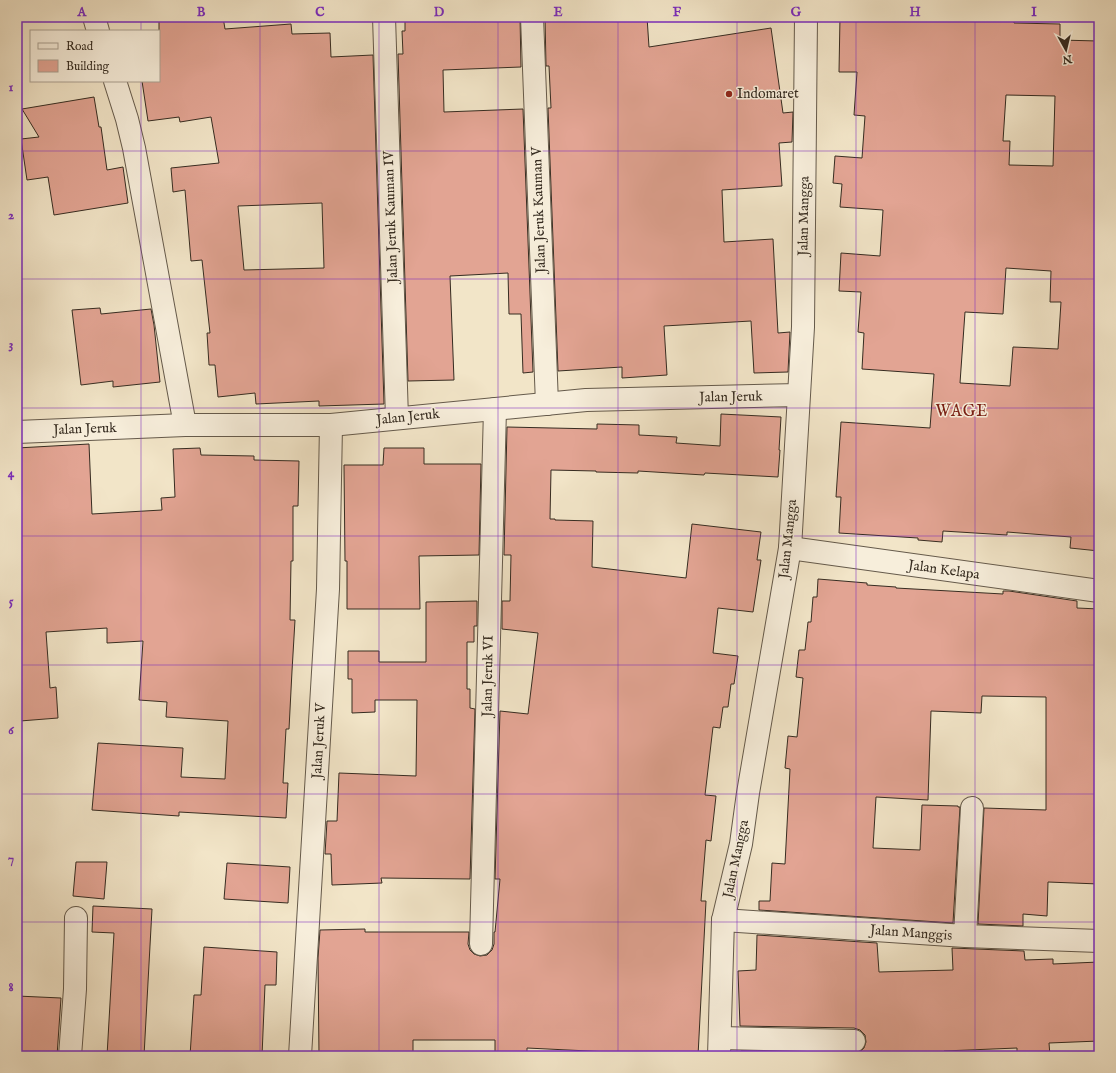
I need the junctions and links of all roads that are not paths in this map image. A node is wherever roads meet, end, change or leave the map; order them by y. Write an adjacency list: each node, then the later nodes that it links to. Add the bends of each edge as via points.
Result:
1 (94, 17): 5 (street)
2 (384, 17): 10 (street, Jalan Jeruk Kauman IV)
3 (532, 17): 8 (street, Jalan Jeruk Kauman V)
4 (806, 17): 7 (street, Jalan Mangga, via 803,327)
5 (98, 30)
6 (115, 82): 11 (street, via 134,148)
7 (799, 395): 8 (street, Jalan Jeruk, via 586,400); 14 (street, Jalan Mangga)
8 (547, 404): 9 (street, Jalan Jeruk)
9 (495, 409): 10 (street, Jalan Jeruk); 21 (street, Jalan Jeruk VI)
10 (397, 418): 12 (street, Jalan Jeruk)
11 (185, 424): 12 (street, Jalan Jeruk); 13 (street, Jalan Jeruk)
12 (331, 425): 25 (street, Jalan Jeruk V, via 328,589)
13 (17, 432)
14 (790, 548): 15 (street, Jalan Kelapa); 18 (street, Jalan Mangga, via 741,844)
15 (1099, 591)
16 (972, 808): 19 (street)
17 (76, 918): 24 (street, via 75,989)
18 (723, 920): 19 (street, Jalan Manggis); 23 (street, Jalan Mangga)
19 (965, 936): 20 (street, Jalan Manggis)
20 (1099, 940)
21 (481, 944)
22 (854, 1041): 23 (street)
23 (720, 1047)
24 (70, 1056)
25 (300, 1056)

